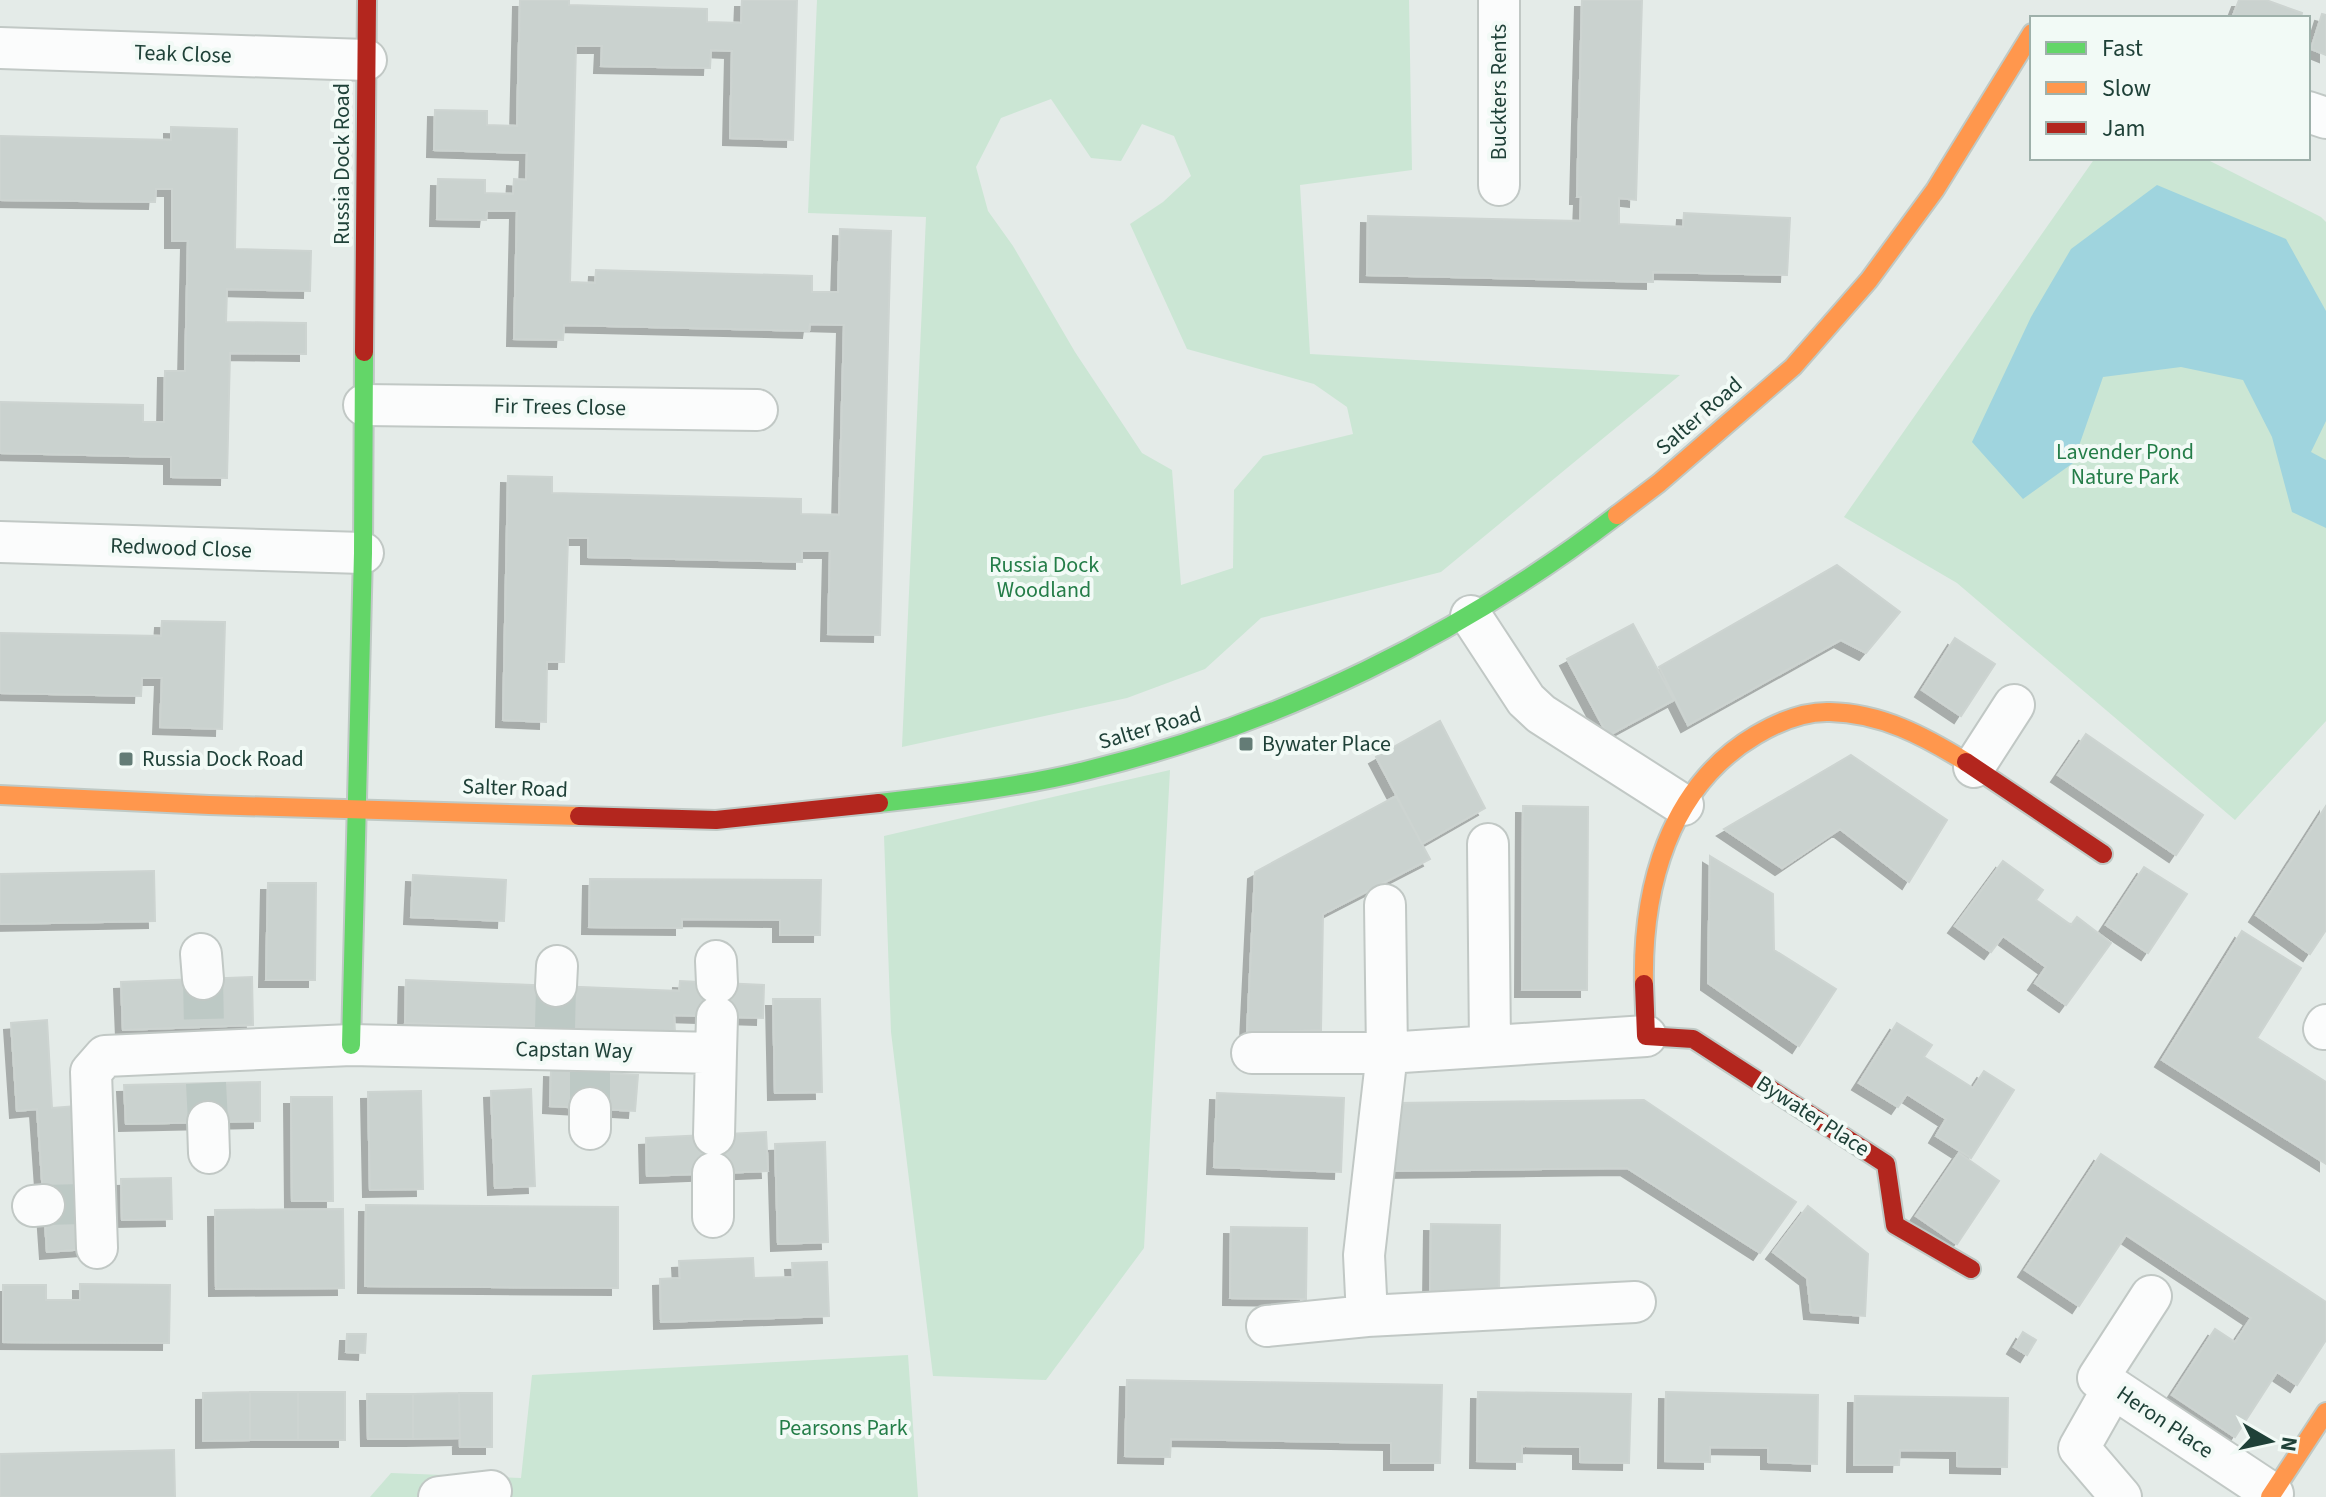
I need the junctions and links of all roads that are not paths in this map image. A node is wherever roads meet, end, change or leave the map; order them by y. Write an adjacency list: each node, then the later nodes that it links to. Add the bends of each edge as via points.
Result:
1 (367, 0): 5 (street, Russia Dock Road)
2 (1499, 0): 6 (street, Buckters Rents)
3 (2030, 36): 11 (street, Salter Road, via 1935,190 1869,280 1793,367 1659,483 1569,552)
4 (0, 48): 5 (street, Teak Close)
5 (366, 60): 7 (street, Russia Dock Road)
6 (1499, 185)
7 (364, 405): 8 (street, Fir Trees Close); 10 (street, Russia Dock Road)
8 (757, 410)
9 (0, 542): 10 (street, Redwood Close)
10 (363, 553): 16 (street, Russia Dock Road)
11 (1471, 616): 15 (street, via 1526,700 1541,714); 16 (street, Salter Road, via 1319,692 1217,733 1089,770 951,795 716,820)
12 (2014, 705): 13 (street)
13 (1974, 767): 15 (street, via 1919,734 1883,720 1838,712 1803,714 1759,731 1716,765); 18 (street)
14 (0, 795): 16 (street, Salter Road)
15 (1683, 805): 20 (street, via 1661,850 1647,907)
16 (357, 808): 21 (street)
17 (1488, 844): 22 (street)
18 (2103, 854)
19 (1385, 905): 24 (street)
20 (1646, 1036): 22 (street, Bywater Place); 27 (street, Bywater Place, via 1693,1039 1886,1164 1895,1225)
21 (351, 1045): 25 (street, Capstan Way, via 578,1073 716,1003); 26 (street, Capstan Way, via 105,1056 91,1072 64,1204)
22 (1490, 1046): 24 (street, Bywater Place)
23 (1252, 1053): 24 (street, Bywater Place)
24 (1387, 1053): 30 (street, via 1364,1255)
25 (713, 1217)
26 (97, 1248)
27 (1971, 1269)
28 (2151, 1296): 32 (street, Heron Place, via 2098,1378)
29 (1635, 1302): 30 (street)
30 (1367, 1316): 31 (street)
31 (1267, 1326)
32 (2113, 1388): 36 (street, Heron Place); 38 (street, via 2079,1448)
33 (2326, 1412): 34 (street)
34 (2314, 1457): 36 (street)
35 (491, 1491): 37 (street)
36 (2272, 1496)
37 (439, 1497)
38 (2121, 1497)

